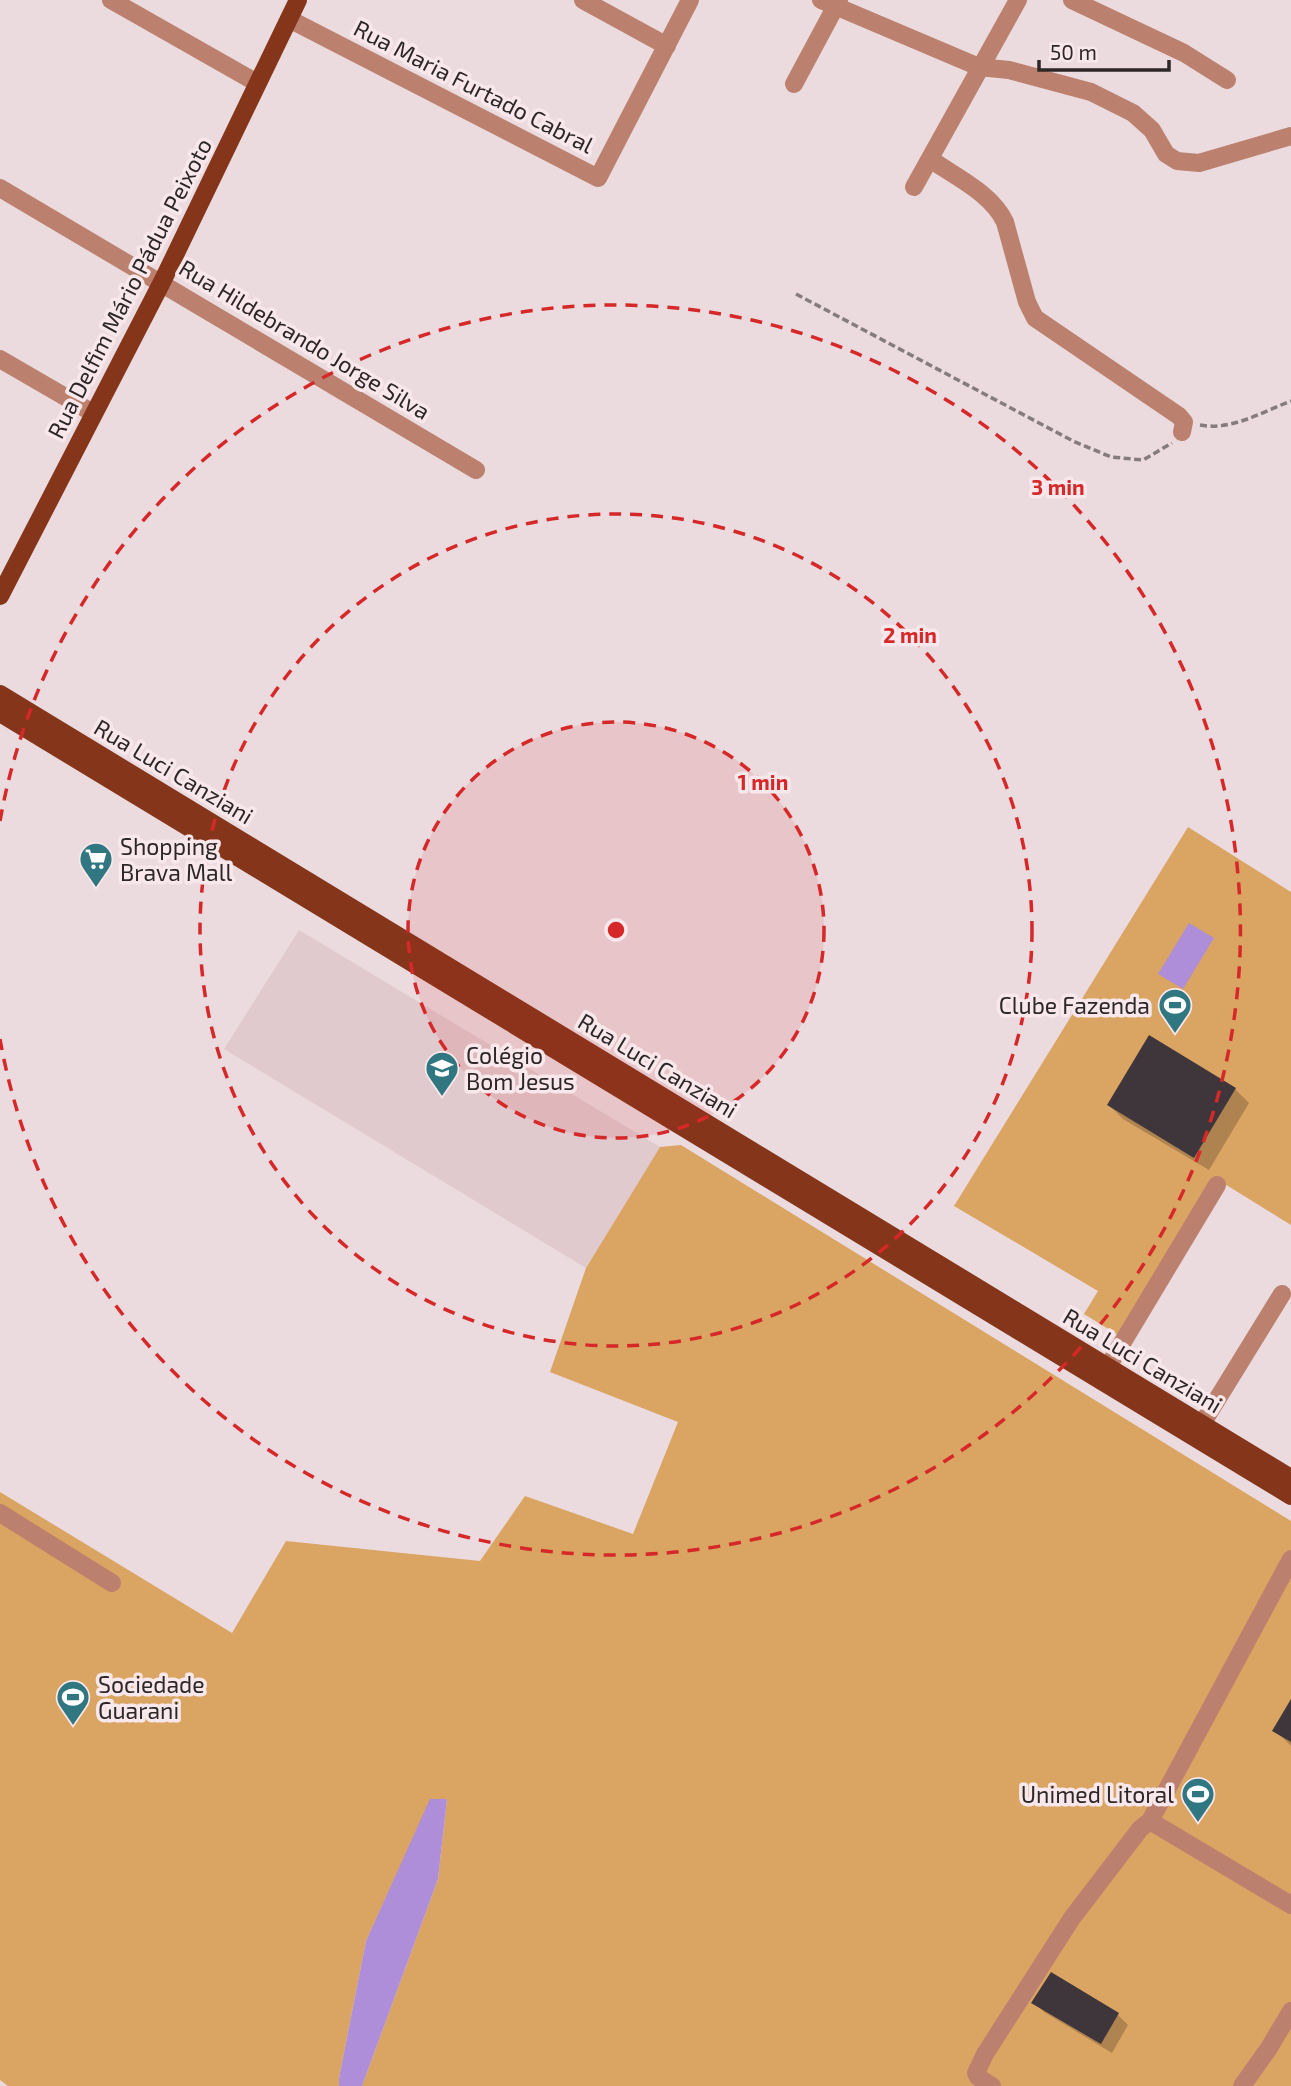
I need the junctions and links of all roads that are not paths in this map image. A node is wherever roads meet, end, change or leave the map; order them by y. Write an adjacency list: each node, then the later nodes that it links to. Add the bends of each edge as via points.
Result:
1 (111, 0): 12 (street)
2 (298, 0): 8 (main road, Rua Delfim Mário Pádua Peixoto)
3 (583, 0): 9 (street)
4 (690, 0): 9 (street)
5 (1018, 0): 10 (street)
6 (1072, 0): 11 (street, via 1184,53)
7 (832, 2): 10 (street); 13 (street)
8 (289, 19): 9 (street, Rua Maria Furtado Cabral, via 598,178); 12 (main road, Rua Delfim Mário Pádua Peixoto)
9 (667, 46)
10 (979, 67): 14 (street, via 1009,70 1091,92 1133,113 1177,161 1199,163); 15 (street)
11 (1227, 80)
12 (257, 83): 18 (main road, Rua Delfim Mário Pádua Peixoto)
13 (794, 84)
14 (1291, 136)
15 (930, 159): 16 (street); 21 (street, via 999,210 1035,318 1179,416)
16 (914, 187)
17 (0, 188): 18 (street, Rua Hildebrando Jorge Silva)
18 (162, 282): 20 (main road, Rua Delfim Mário Pádua Peixoto); 22 (street, Rua Hildebrando Jorge Silva)
19 (0, 359): 20 (street)
20 (93, 413): 23 (main road, Rua Delfim Mário Pádua Peixoto)
21 (1183, 427)
22 (476, 470)
23 (6, 571): 24 (main road, Rua Delfim Mário Pádua Peixoto)
24 (0, 596)
25 (0, 694): 29 (main road, Rua Luci Canziani)
26 (0, 713): 29 (main road, Rua Luci Canziani)
27 (1217, 1185): 29 (street)
28 (1282, 1294): 30 (street)
29 (1104, 1374): 30 (main road, Rua Luci Canziani); 32 (main road, Rua Luci Canziani)
30 (1202, 1424): 31 (main road, Rua Luci Canziani)
31 (1291, 1478)
32 (1291, 1496)
33 (0, 1513): 35 (street)
34 (1291, 1559): 36 (street)
35 (112, 1583)
36 (1150, 1821): 37 (street); 39 (street, via 1072,1918 985,2054 976,2073)
37 (1291, 1905)
38 (1291, 2011): 40 (street)
39 (992, 2086)
40 (1242, 2086)

